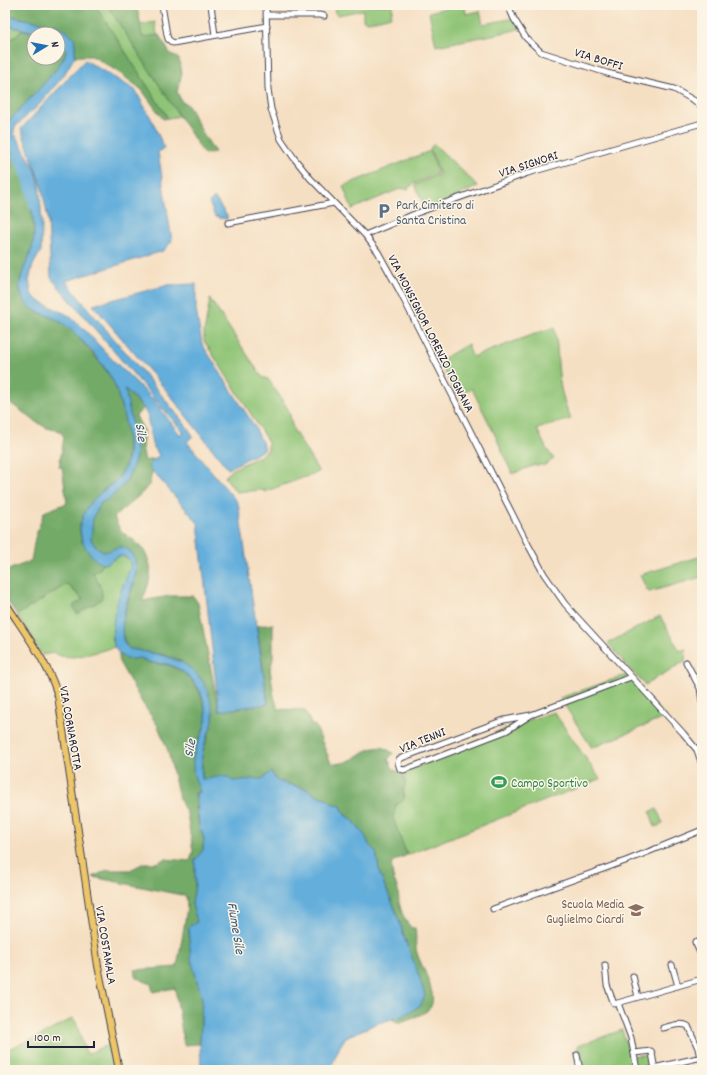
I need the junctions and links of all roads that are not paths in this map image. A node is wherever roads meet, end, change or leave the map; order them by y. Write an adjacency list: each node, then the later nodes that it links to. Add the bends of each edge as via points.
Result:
1 (162, 5): 8 (street, via 168,39 173,42)
2 (211, 5): 8 (street)
3 (266, 5): 5 (street, VIA MONSIGNOR LORENZO TOGNANA)
4 (508, 5): 9 (street, VIA BOFFI, via 526,38 541,52 607,73 674,89)
5 (266, 15): 6 (street); 7 (street, VIA MONSIGNOR LORENZO TOGNANA)
6 (324, 16)
7 (267, 26): 8 (street); 11 (street, VIA MONSIGNOR LORENZO TOGNANA, via 268,89 271,109 281,139 310,178)
8 (216, 35)
9 (702, 108)
10 (702, 123): 13 (street, VIA SIGNORI, via 528,173 417,213)
11 (334, 203): 12 (street); 13 (street, VIA MONSIGNOR LORENZO TOGNANA)
12 (228, 223)
13 (365, 235): 16 (street, VIA MONSIGNOR LORENZO TOGNANA, via 378,252 399,290 544,574 565,604)
14 (5, 602): 24 (main road, VIA CORNAROTTA, via 43,661 55,688)
15 (686, 662): 17 (street, via 700,688)
16 (631, 677): 18 (street, VIA TENNI); 22 (street, VIA MONSIGNOR LORENZO TOGNANA)
17 (702, 702)
18 (531, 715): 19 (street, VIA TENNI); 20 (street, VIA TENNI)
19 (511, 719): 20 (street); 20 (street, VIA TENNI, via 399,759 400,769 404,770 506,731)
20 (513, 726)
21 (702, 745): 22 (street)
22 (697, 750): 23 (street)
23 (702, 765)
24 (77, 823): 41 (main road, VIA COSTAMALA, via 98,966)
25 (702, 830): 26 (street)
26 (493, 909)
27 (695, 942): 28 (street)
28 (702, 957)
29 (605, 965): 35 (street, via 607,985 614,1004)
30 (672, 965): 33 (street)
31 (633, 976): 34 (street)
32 (702, 979): 33 (street)
33 (678, 986): 34 (street)
34 (638, 997): 35 (street)
35 (618, 1003): 37 (street)
36 (663, 1028): 39 (street, via 681,1024 688,1026)
37 (634, 1053): 40 (street, via 651,1051); 43 (street)
38 (577, 1055): 42 (street)
39 (701, 1058): 40 (street)
40 (653, 1069)
41 (119, 1070)
42 (580, 1070)
43 (637, 1070)

